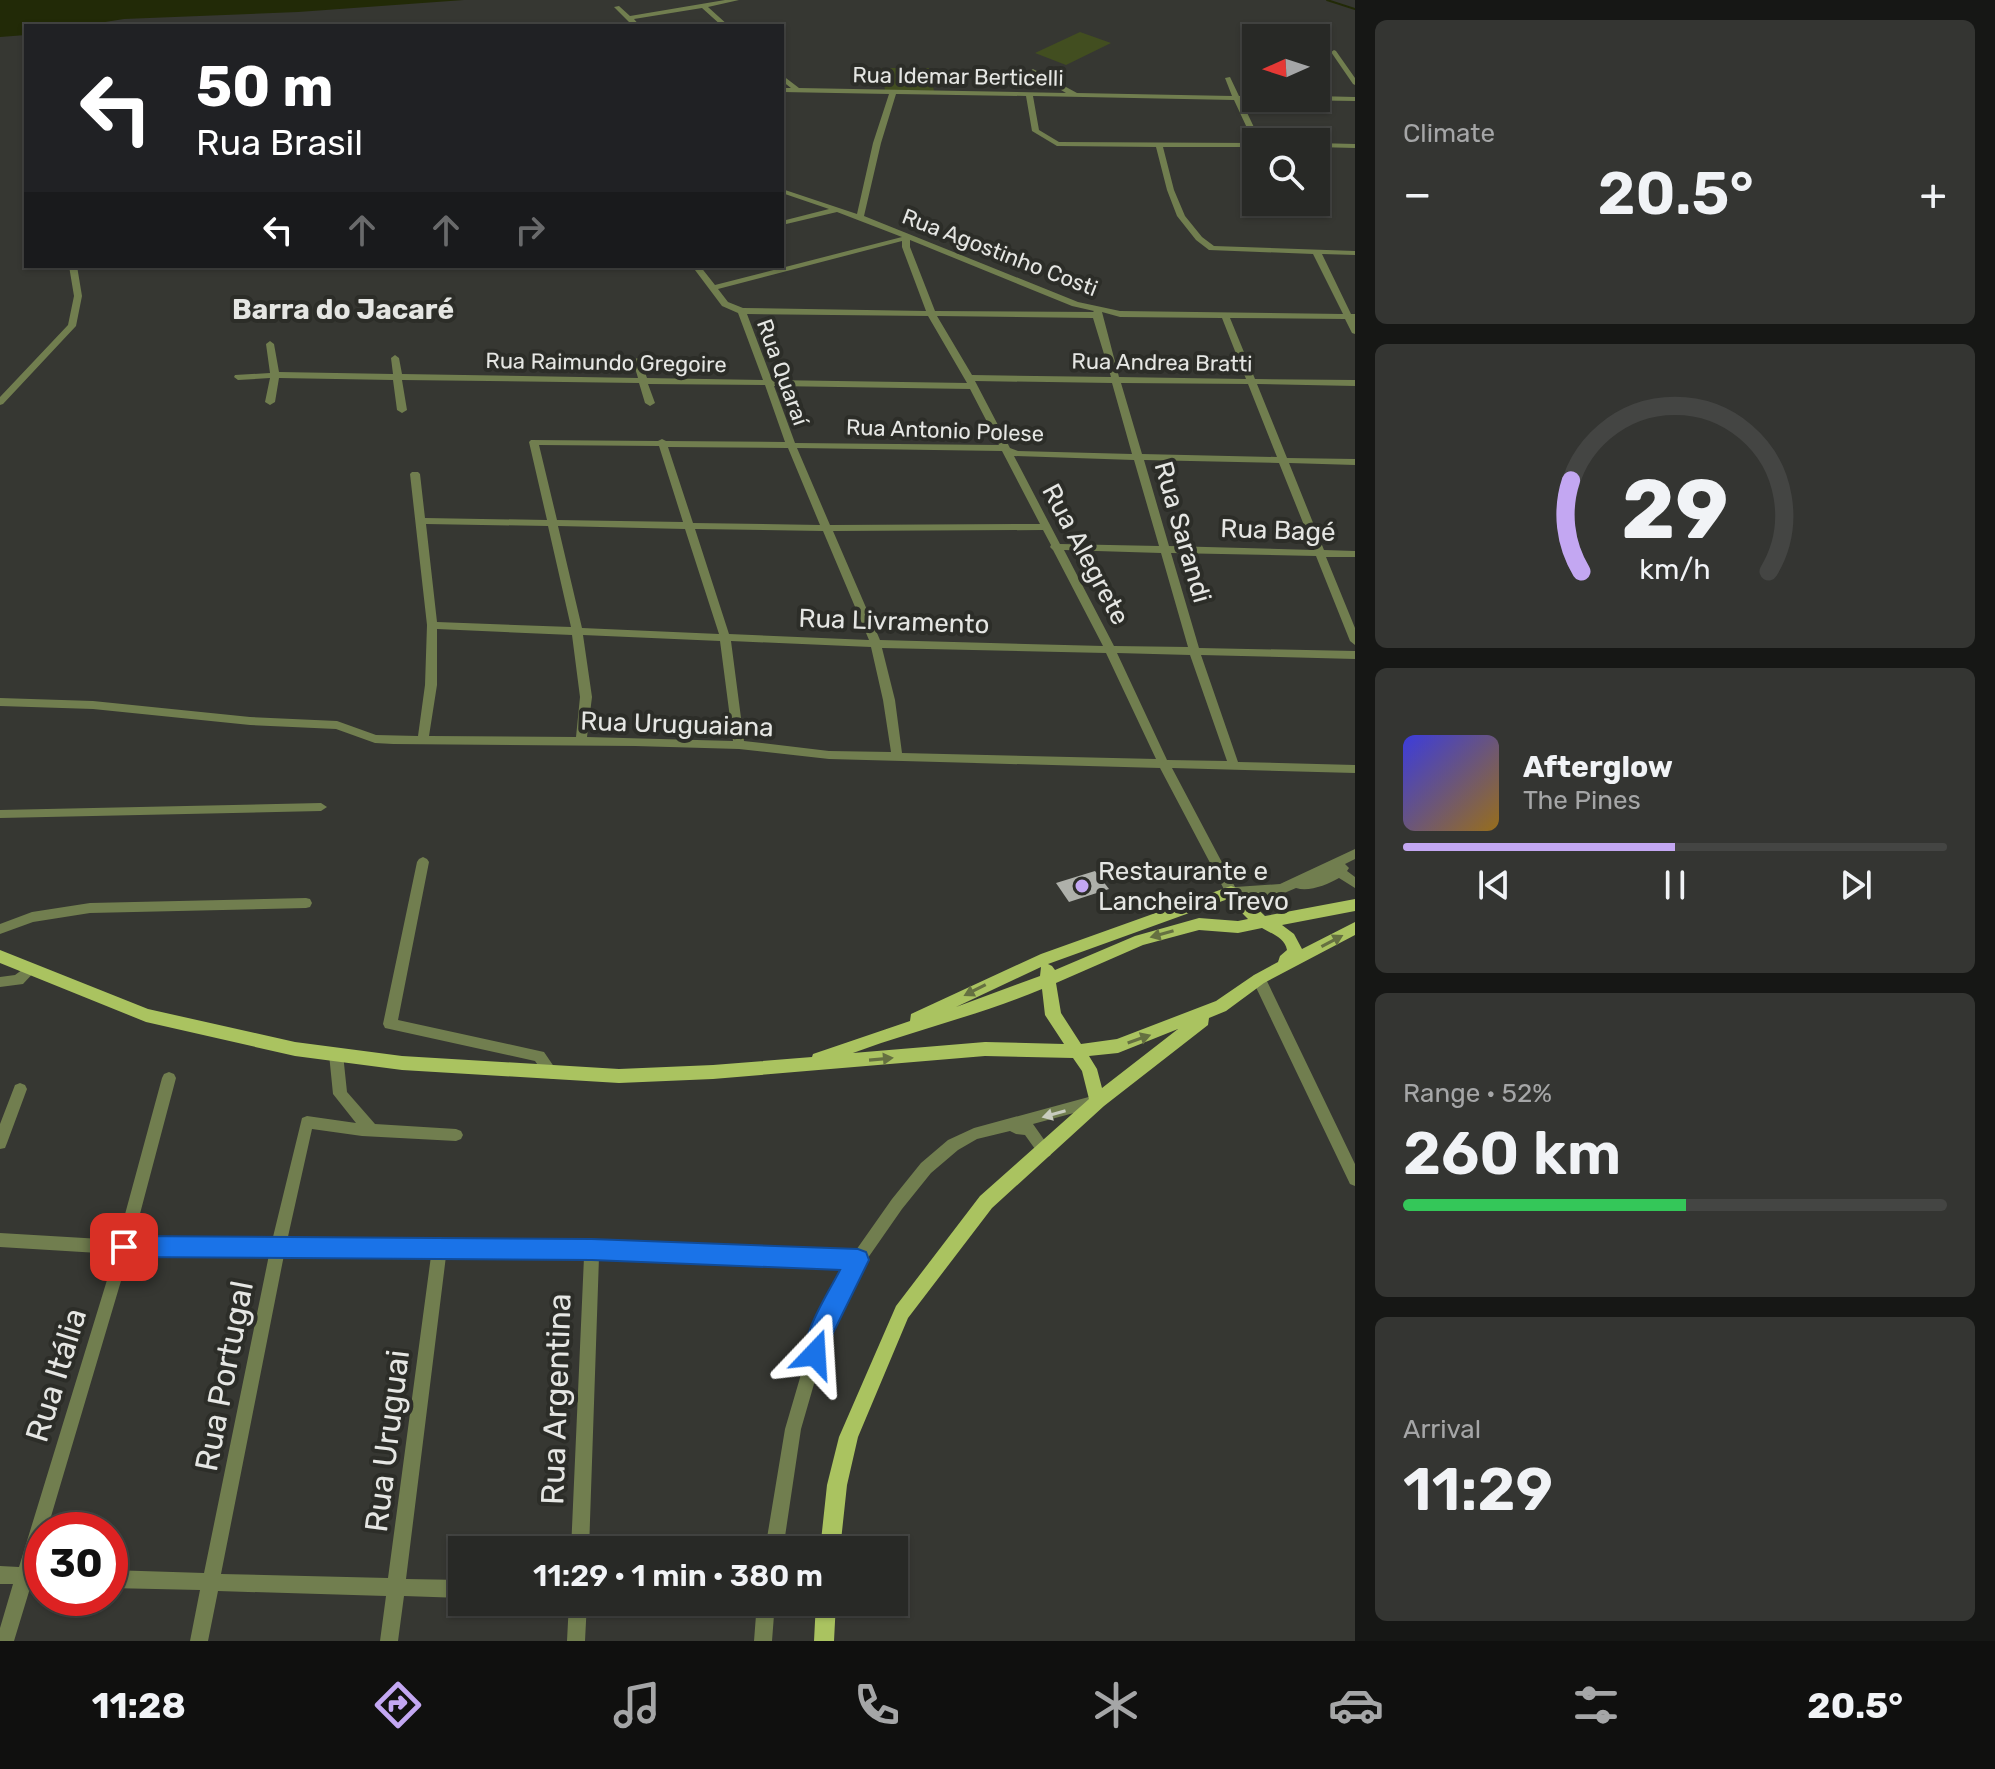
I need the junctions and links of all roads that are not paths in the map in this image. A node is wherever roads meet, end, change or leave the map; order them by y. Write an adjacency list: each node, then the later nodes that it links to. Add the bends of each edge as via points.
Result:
1 (736, 0): 2 (street)
2 (703, 5): 4 (street); 6 (street)
3 (617, 7): 4 (street)
4 (630, 18): 5 (street)
5 (635, 24)
6 (724, 24)
7 (1334, 52): 11 (street)
8 (1033, 71): 16 (street, Rua Idemar Berticelli)
9 (1228, 78): 17 (street)
10 (784, 79): 13 (street)
11 (1355, 83)
12 (784, 90): 13 (street, Rua Idemar Berticelli)
13 (798, 91): 14 (street, Rua Idemar Berticelli)
14 (893, 92): 15 (street, Rua Idemar Berticelli); 28 (street)
15 (1029, 94): 16 (street, Rua Idemar Berticelli); 24 (street, via 1036,131 1057,144)
16 (1080, 97): 17 (street)
17 (1239, 97): 18 (street); 21 (street)
18 (1242, 97)
19 (1330, 99): 20 (street)
20 (1355, 99)
21 (1251, 128)
22 (1242, 143): 24 (street)
23 (1330, 145): 25 (street)
24 (1159, 146): 31 (street, via 1178,215 1192,236 1212,248)
25 (1355, 146)
26 (784, 192): 27 (street, Rua Agostinho Costi)
27 (839, 209): 28 (street, Rua Agostinho Costi); 29 (street)
28 (860, 216): 30 (street, Rua Agostinho Costi)
29 (784, 223)
30 (906, 238): 35 (street); 37 (street, Rua Agostinho Costi); 38 (street, Rua Alegrete)
31 (1317, 253): 32 (street); 40 (street)
32 (1355, 253)
33 (74, 268): 54 (street, via 77,313 72,326)
34 (698, 268): 35 (street)
35 (713, 288): 36 (street, via 725,304)
36 (742, 311): 38 (street); 52 (street, Rua Quaraí)
37 (1098, 312): 38 (street); 39 (street, Rua Agostinho Costi); 49 (street, Rua Sarandi)
38 (932, 315): 51 (street, Rua Alegrete)
39 (1225, 315): 40 (street, Rua Agostinho Costi); 50 (street)
40 (1351, 317): 41 (street)
41 (1355, 331)
42 (270, 344): 45 (street)
43 (395, 358): 47 (street)
44 (637, 361): 48 (street)
45 (275, 375): 46 (street, Rua Raimundo Gregoire); 47 (street, Rua Raimundo Gregoire); 55 (street)
46 (238, 377)
47 (396, 377): 48 (street, Rua Raimundo Gregoire); 57 (street)
48 (643, 380): 52 (street, Rua Raimundo Gregoire); 56 (street)
49 (1116, 380): 50 (street, Rua Andrea Bratti); 51 (street, Rua Andrea Bratti); 61 (street, Rua Sarandi)
50 (1250, 381): 53 (street, Rua Andrea Bratti); 62 (street)
51 (971, 382): 52 (street, Rua Raimundo Gregoire); 60 (street, Rua Alegrete)
52 (769, 383): 59 (street, Rua Quaraí)
53 (1355, 383)
54 (0, 402)
55 (270, 402)
56 (650, 403)
57 (402, 410)
58 (662, 442): 59 (street, Rua Antonio Polese); 66 (street, Rua Antonio Polese, via 534,442); 67 (street)
59 (791, 445): 60 (street, Rua Antonio Polese); 69 (street, Rua Quaraí)
60 (1003, 448): 61 (street, Rua Antonio Polese, via 1017,454); 68 (street, Rua Alegrete)
61 (1138, 457): 62 (street, Rua Antonio Polese); 71 (street, Rua Sarandi)
62 (1281, 461): 63 (street, Rua Antonio Polese); 72 (street)
63 (1355, 462)
64 (415, 474): 65 (street)
65 (419, 521): 66 (street); 74 (street)
66 (555, 523): 67 (street); 75 (street)
67 (688, 526): 69 (street); 76 (street)
68 (1044, 527): 69 (street); 70 (street, Rua Alegrete)
69 (827, 528): 78 (street, Rua Quaraí)
70 (1055, 547): 71 (street, Rua Bagé); 79 (street, Rua Alegrete)
71 (1165, 549): 72 (street, Rua Bagé); 80 (street, Rua Sarandi)
72 (1318, 552): 73 (street, Rua Bagé); 77 (street)
73 (1355, 554)
74 (432, 625): 75 (street, Rua Livramento); 83 (street)
75 (577, 631): 76 (street, Rua Livramento); 84 (street, via 586,697)
76 (725, 637): 78 (street, Rua Livramento); 85 (street)
77 (1355, 641)
78 (876, 644): 79 (street, Rua Livramento); 86 (street, Rua Quaraí)
79 (1110, 649): 80 (street, Rua Livramento); 87 (street, Rua Alegrete)
80 (1194, 650): 81 (street, Rua Livramento); 88 (street, Rua Sarandi)
81 (1355, 655)
82 (0, 702): 83 (street, Rua Uruguaiana, via 337,725 375,739)
83 (423, 741): 84 (street, Rua Uruguaiana)
84 (581, 742): 85 (street, Rua Uruguaiana)
85 (739, 745): 86 (street, Rua Uruguaiana)
86 (897, 757): 87 (street, Rua Uruguaiana)
87 (1164, 765): 88 (street, Rua Uruguaiana); 97 (street, Rua Alegrete)
88 (1234, 766): 89 (street, Rua Uruguaiana)
89 (1355, 769)
90 (321, 807): 91 (street)
91 (0, 814)
92 (1355, 856): 94 (street); 96 (street)
93 (423, 862): 114 (street, via 390,1024 539,1056)
94 (1339, 872): 95 (street); 96 (street)
95 (1355, 883)
96 (1282, 889): 97 (street)
97 (1231, 892): 100 (main road); 104 (main road)
98 (306, 903): 102 (street, via 90,908 32,917)
99 (1355, 905): 100 (main road)
100 (1264, 923): 106 (main road, one-way to 106, via 1177,929); 107 (main road, via 1289,937 1295,953)
101 (1355, 928): 107 (main road, one-way to 101)
102 (0, 929)
103 (0, 956): 105 (main road)
104 (1046, 958): 106 (main road); 110 (main road, one-way to 110)
105 (30, 969): 108 (street, via 18,980); 112 (main road, via 146,1015)
106 (1048, 977): 110 (main road, via 974,1008); 111 (main road, via 1053,1015)
107 (1259, 979): 109 (main road); 123 (street)
108 (0, 982)
109 (1221, 1006): 111 (main road, one-way to 109, via 1132,1041); 117 (main road)
110 (892, 1032): 113 (main road)
111 (1077, 1051): 113 (main road, one-way to 111, via 985,1049); 117 (main road, via 1089,1069)
112 (336, 1054): 114 (main road); 119 (street, via 340,1094)
113 (803, 1065): 114 (main road, via 619,1076)
114 (552, 1074)
115 (169, 1078): 126 (street, Rua Itália)
116 (20, 1089): 121 (street)
117 (1098, 1101): 118 (street, one-way to 118); 122 (main road)
118 (1009, 1126): 122 (street, via 1029,1129); 129 (street, via 963,1140 926,1168)
119 (370, 1129): 120 (street); 125 (street, Rua Portugal, via 307,1122)
120 (456, 1135)
121 (0, 1143)
122 (1045, 1151): 133 (main road, via 986,1202 902,1312 849,1437)
123 (1355, 1179)
124 (0, 1240): 126 (street)
125 (278, 1246): 126 (street); 127 (street); 137 (street, Rua Portugal)
126 (124, 1247): 130 (street, Rua Itália)
127 (440, 1247): 128 (street); 138 (street, Rua Uruguai)
128 (592, 1250): 129 (street); 131 (street, Rua Argentina)
129 (858, 1260): 132 (street, via 822,1330 793,1429)
130 (51, 1512)
131 (581, 1536)
132 (776, 1536)
133 (832, 1536)
134 (0, 1575): 135 (street)
135 (24, 1576)
136 (128, 1580): 137 (street)
137 (211, 1583): 138 (street); 145 (street, Rua Portugal)
138 (396, 1588): 139 (street); 146 (street, Rua Uruguai)
139 (448, 1589)
140 (24, 1597): 144 (street, Rua Itália)
141 (577, 1616): 147 (street)
142 (765, 1616): 148 (street)
143 (825, 1616): 149 (main road)
144 (5, 1641)
145 (199, 1641)
146 (389, 1641)
147 (576, 1641)
148 (763, 1641)
149 (824, 1641)

